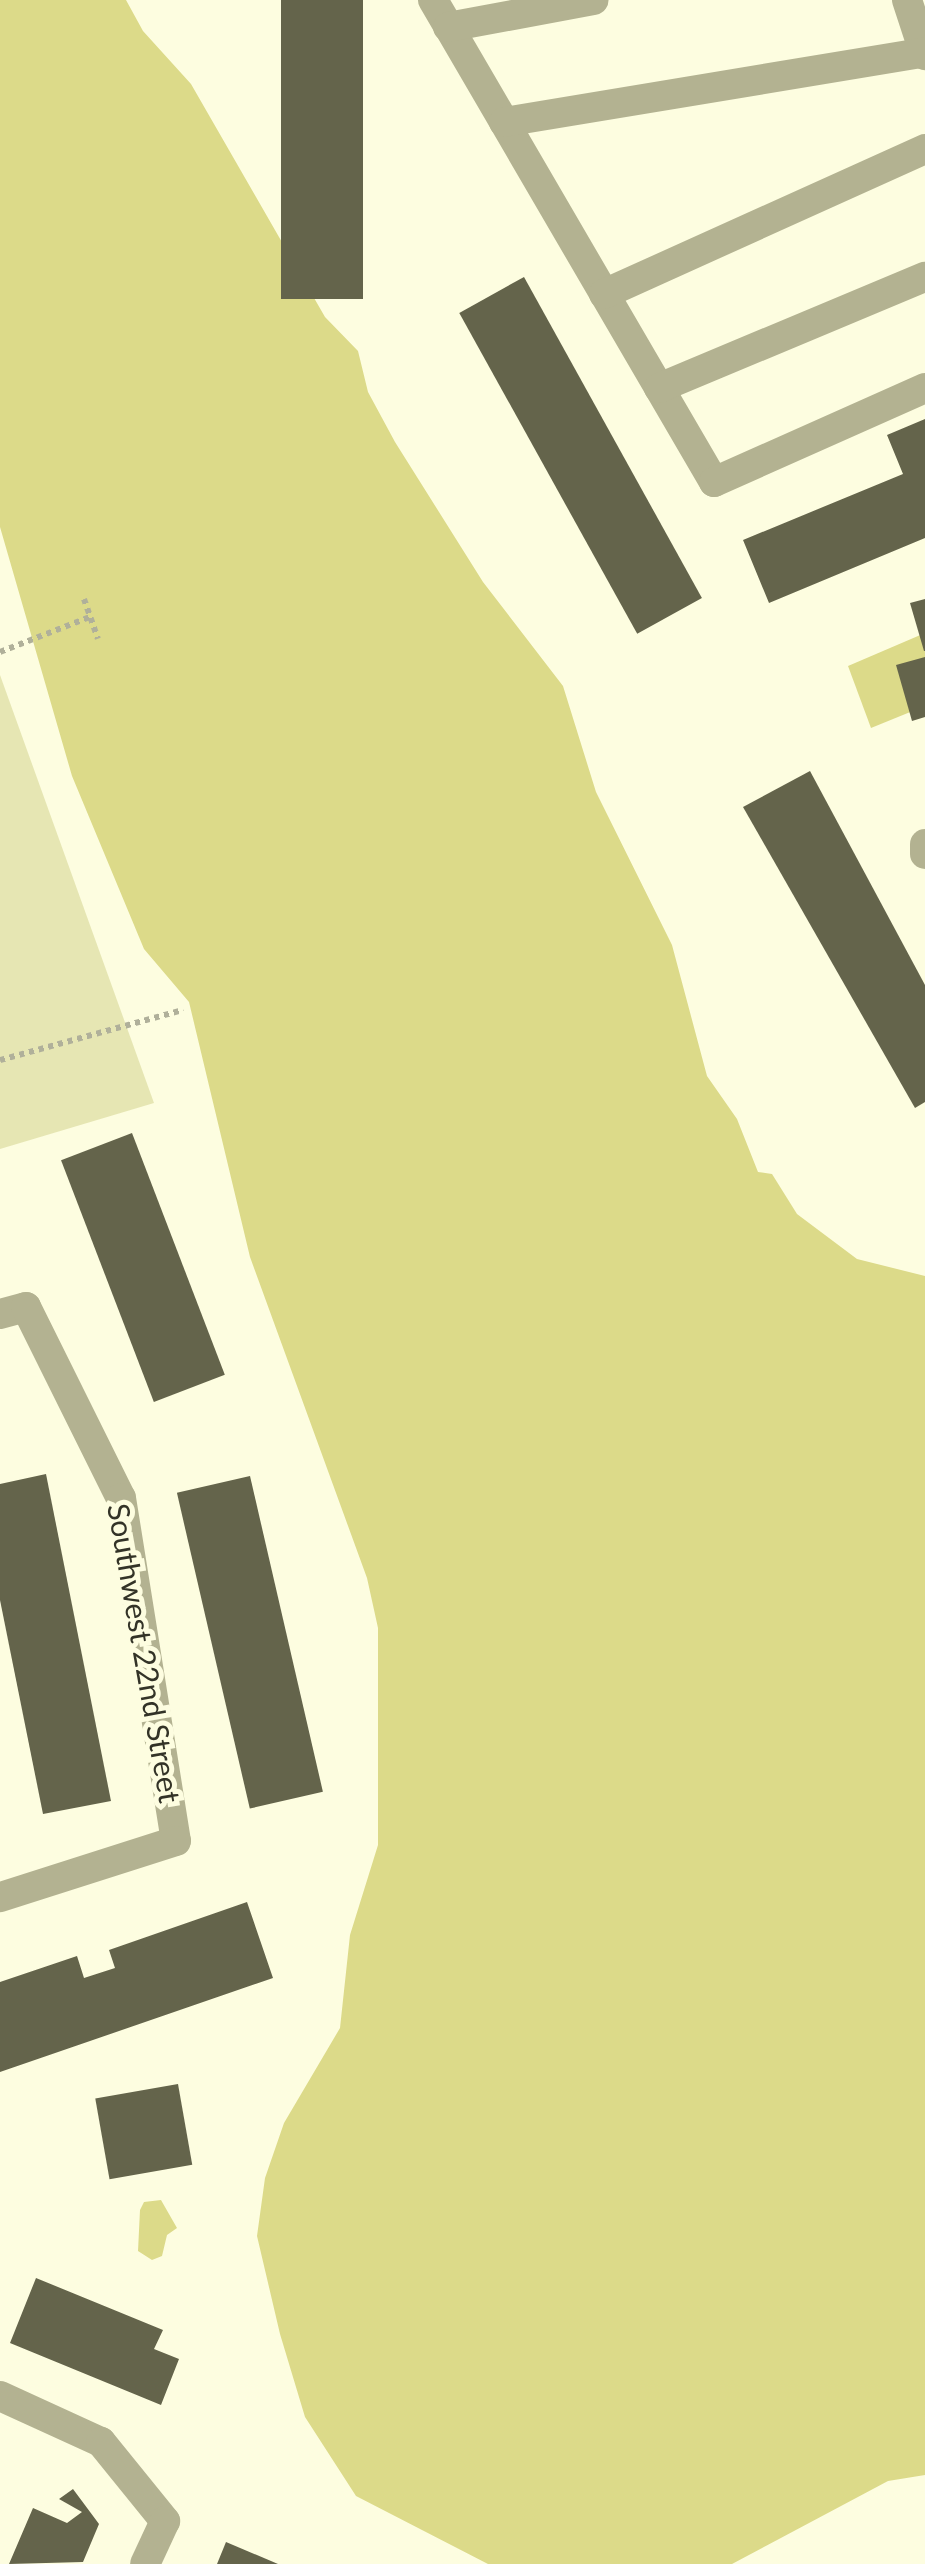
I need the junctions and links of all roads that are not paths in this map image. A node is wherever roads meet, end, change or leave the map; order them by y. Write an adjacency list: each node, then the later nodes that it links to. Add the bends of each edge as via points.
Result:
1 (433, 0): 4 (street)
2 (594, 0): 4 (street)
3 (908, 0): 5 (street)
4 (448, 27): 6 (street)
5 (925, 53): 6 (street)
6 (504, 122): 9 (street)
7 (925, 149): 9 (street)
8 (925, 277): 10 (street)
9 (604, 294): 10 (street)
10 (659, 388): 11 (street, via 714,482)
11 (925, 388)
12 (925, 844): 13 (street)
13 (925, 854)
14 (13, 1310): 15 (street, Southwest 22nd Street, via 121,1498 176,1841)
15 (0, 1898)
16 (0, 2396): 17 (street, via 101,2442 165,2521)
17 (145, 2564)

